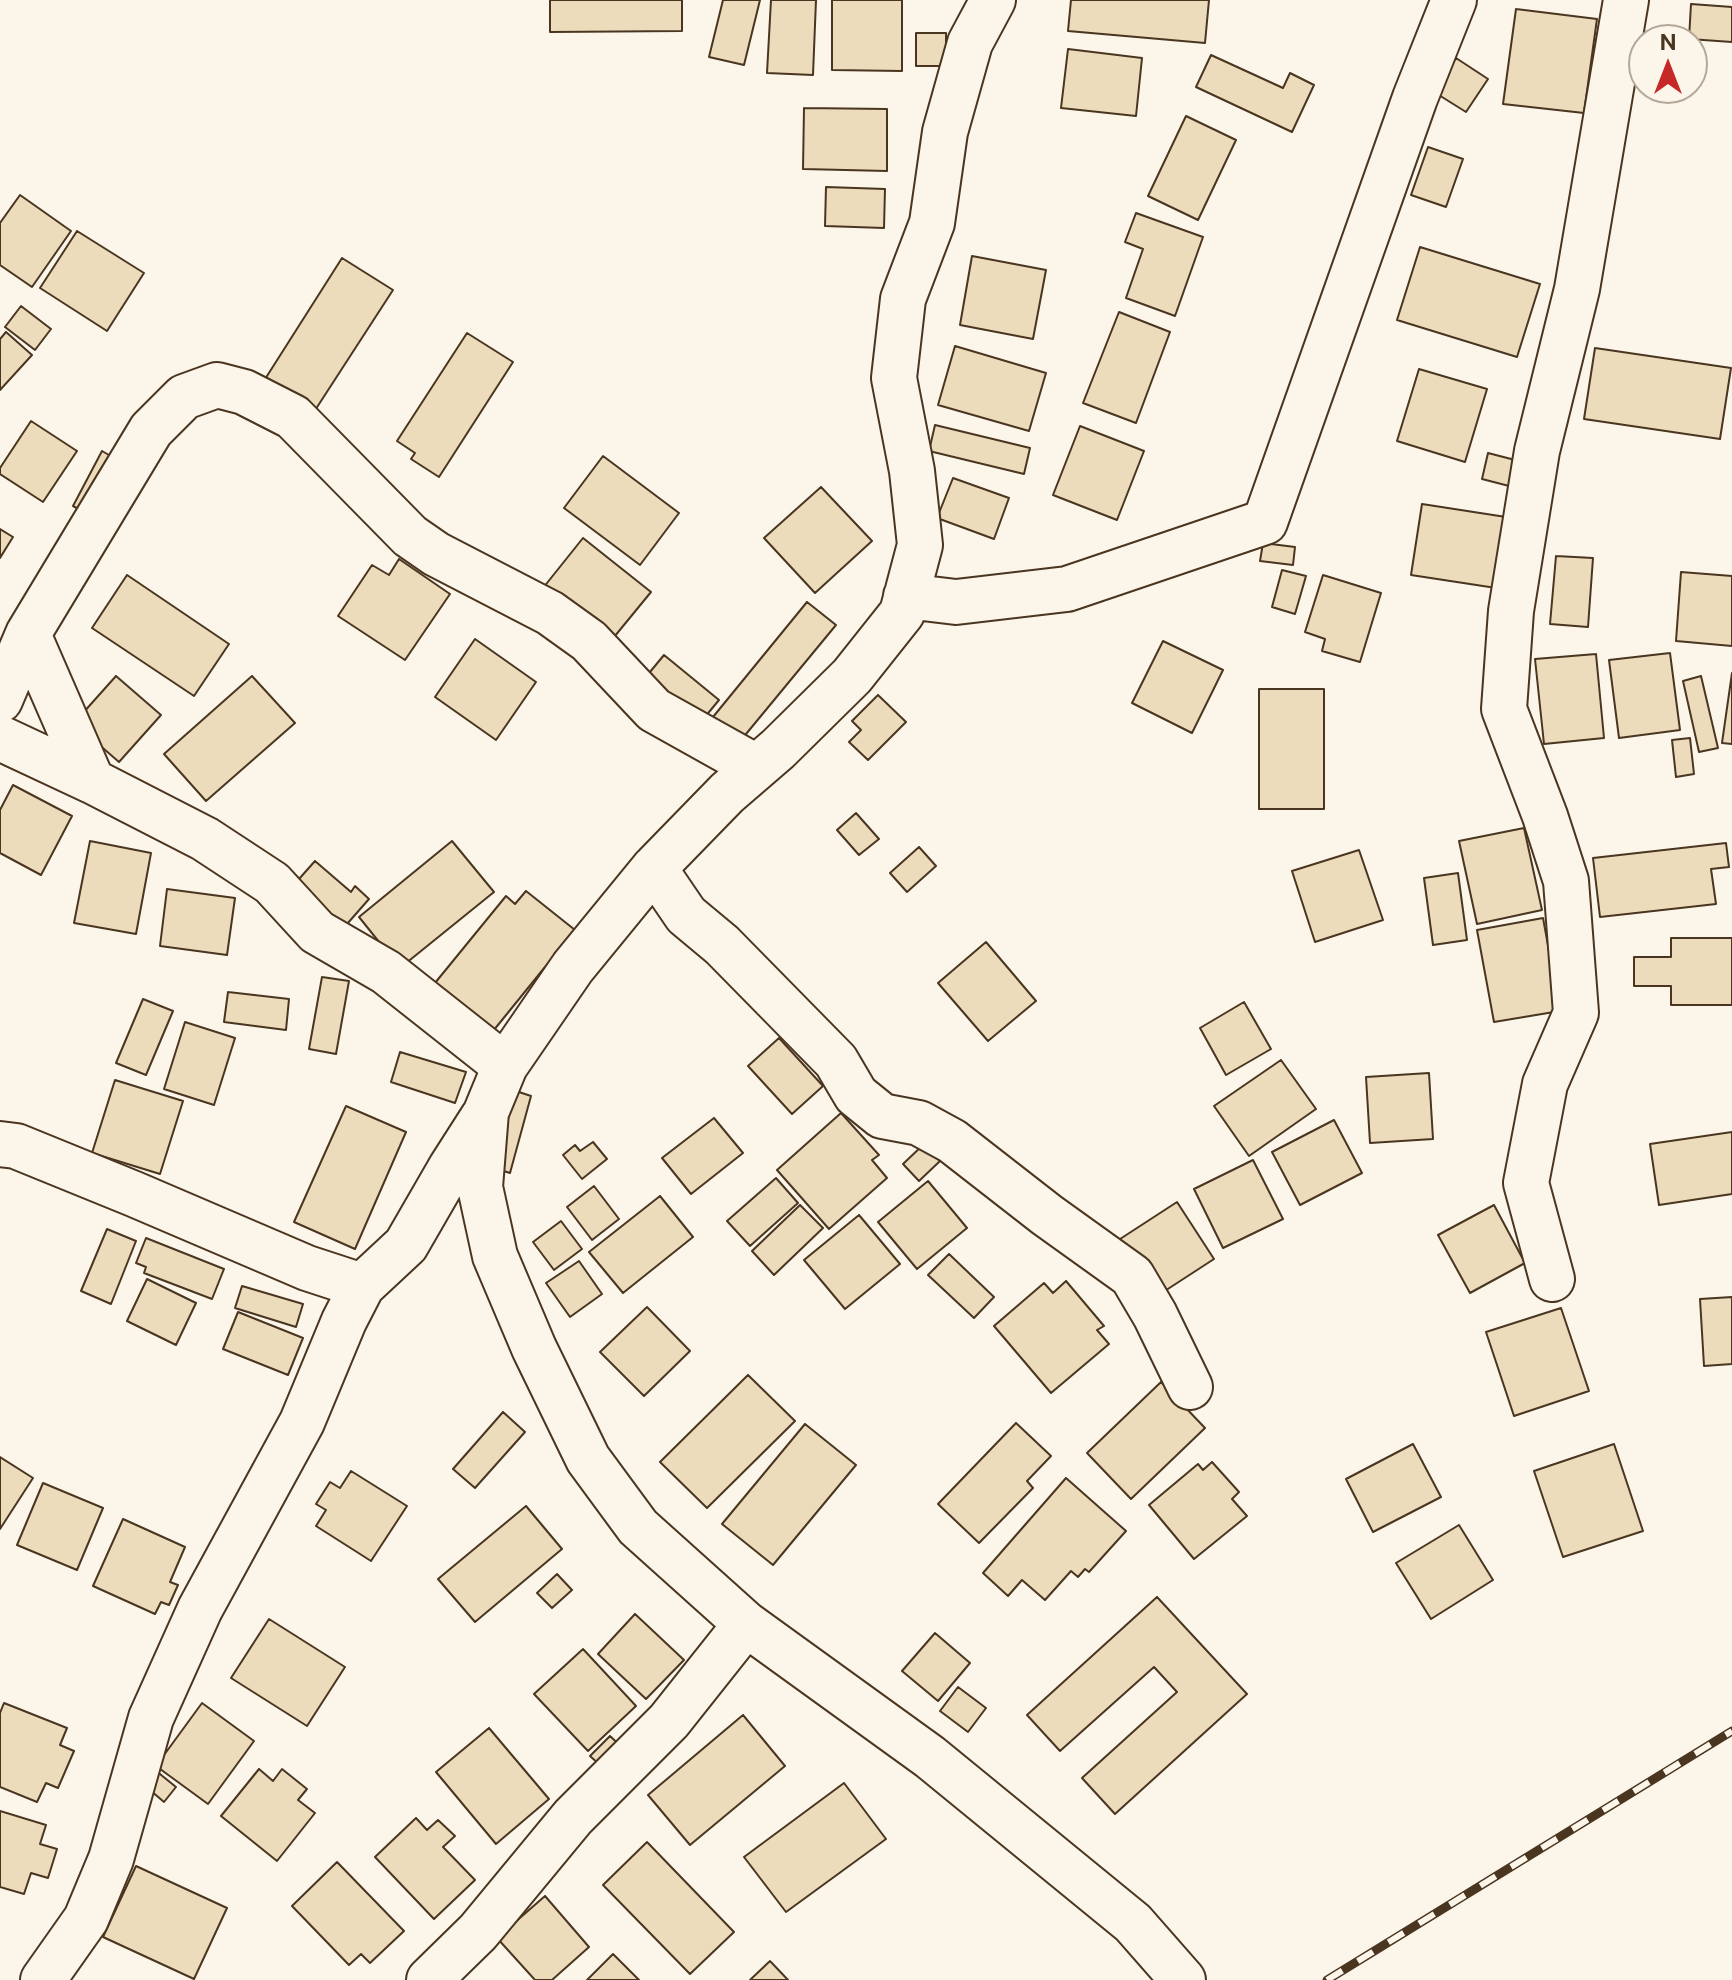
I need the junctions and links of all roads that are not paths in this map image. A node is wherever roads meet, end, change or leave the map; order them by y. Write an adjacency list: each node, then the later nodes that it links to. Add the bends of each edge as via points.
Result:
1 (993, 0): 4 (street, via 970,43 945,132 932,223 903,299 894,378 920,545)
2 (1454, 0): 4 (street, via 1265,522 1067,589 956,602)
3 (1626, 0): 14 (street, via 1577,289 1537,451 1511,611 1504,709 1566,881 1576,1013 1545,1084 1526,1183)
4 (906, 596): 8 (street, via 902,613 852,676)
5 (28, 634): 6 (street); 8 (street, via 151,430 184,397 217,385 244,392 293,417 410,536 550,613 589,641 654,710); 9 (street)
6 (0, 700)
7 (0, 738): 9 (street)
8 (756, 767): 10 (street)
9 (92, 781): 11 (street, via 205,839 272,883 317,932 386,972)
10 (654, 868): 11 (street, via 573,967); 16 (street, via 686,915 836,1061 856,1095 882,1116 919,1123 952,1141 1132,1276)
11 (505, 1066): 12 (street)
12 (486, 1112): 15 (street, via 406,1245); 17 (street, via 480,1187 495,1256 588,1459 638,1527)
13 (0, 1144): 15 (street, via 134,1194 284,1260)
14 (1552, 1279)
15 (362, 1286): 18 (street, via 302,1422 200,1609 151,1718 111,1859 86,1919)
16 (1190, 1387)
17 (746, 1624): 19 (street, via 669,1721 573,1817 478,1932); 20 (street, via 930,1757 1133,1923)
18 (43, 1980)
19 (429, 1980)
20 (1183, 1980)

